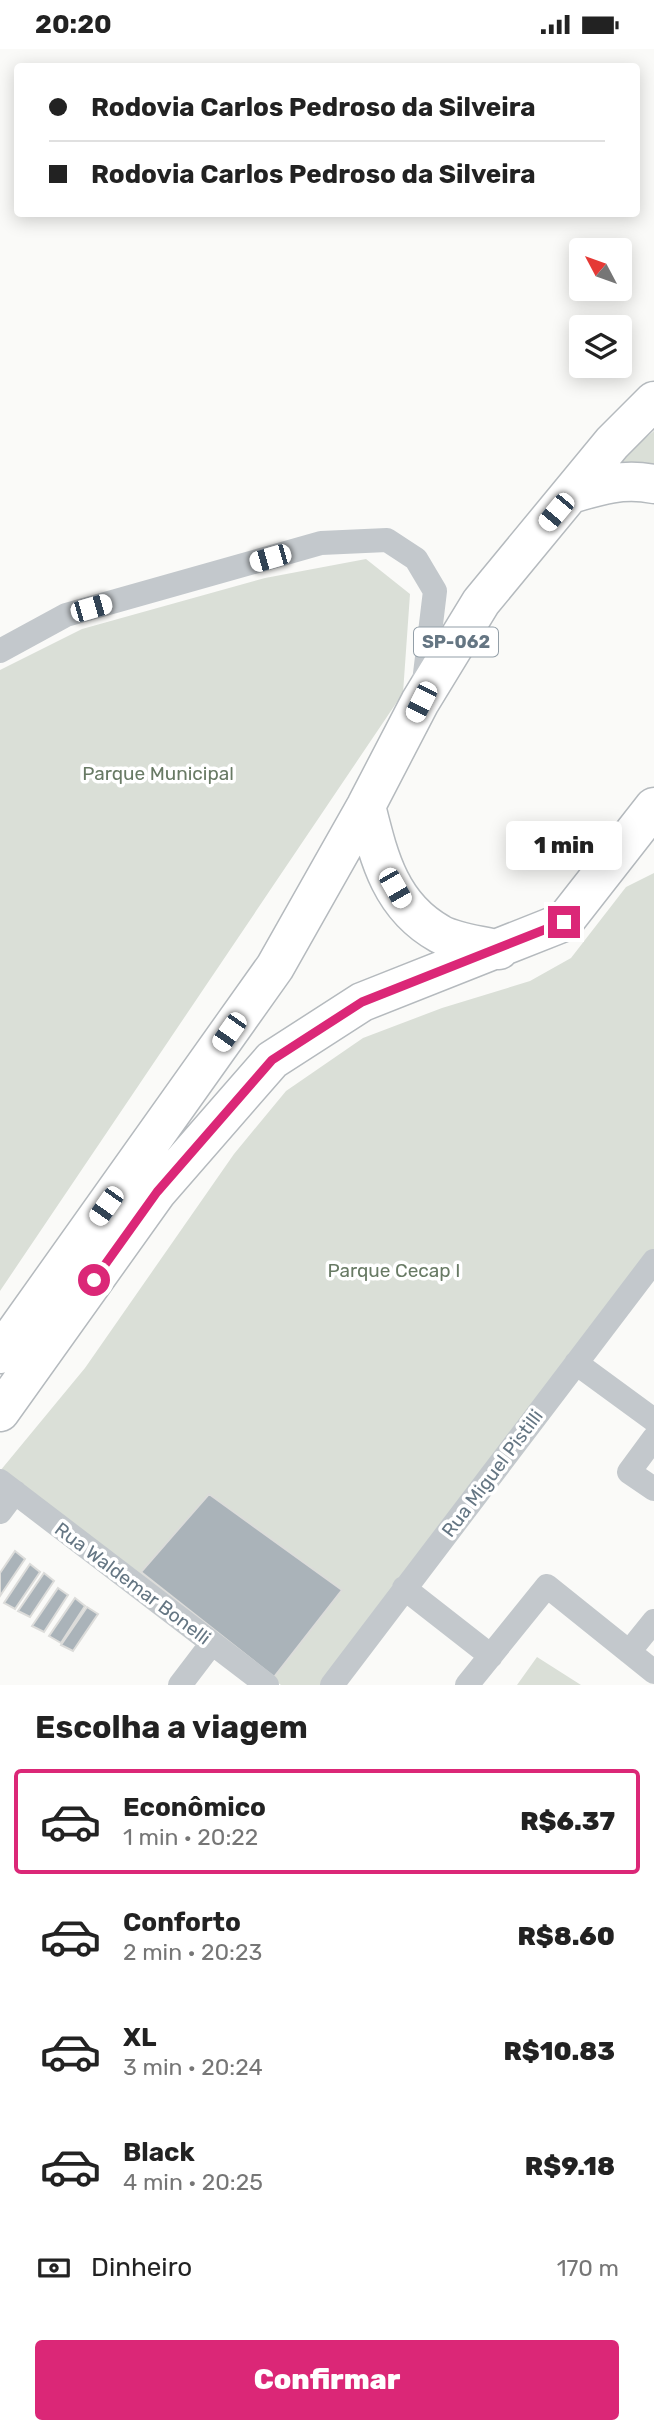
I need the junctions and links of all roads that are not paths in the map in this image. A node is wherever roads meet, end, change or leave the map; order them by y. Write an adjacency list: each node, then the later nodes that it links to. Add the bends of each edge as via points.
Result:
1 (654, 401): 3 (main road, SP-062)
2 (654, 484): 3 (main road, via 636,480 603,483)
3 (571, 494): 5 (main road, SP-062, via 481,602)
4 (0, 651): 5 (street, SP-062, via 66,615 321,544 387,540 416,559 435,591)
5 (421, 702): 6 (main road, SP-062)
6 (366, 806): 10 (main road, via 379,859 408,912 442,935); 12 (main road, SP-062, via 275,967)
7 (654, 807): 9 (main road)
8 (654, 843): 9 (street)
9 (618, 854): 10 (main road, via 564,922)
10 (499, 950): 14 (main road, via 362,1002 272,1060 157,1192)
11 (654, 1261): 13 (street, Rua Miguel Pistilli)
12 (0, 1355)
13 (576, 1363): 15 (street); 20 (street, Rua Miguel Pistilli)
14 (0, 1412)
15 (654, 1420)
16 (654, 1438): 18 (street, via 629,1472)
17 (7, 1486): 19 (street); 22 (street, Rua Waldemar Bonelli)
18 (654, 1489)
19 (0, 1513)
20 (404, 1588): 24 (street); 29 (street, Rua Miguel Pistilli)
21 (654, 1621): 23 (street)
22 (212, 1643): 27 (street); 28 (street, Rua Waldemar Bonelli)
23 (629, 1652): 24 (street, via 547,1586); 25 (street)
24 (491, 1655): 30 (street)
25 (654, 1672)
26 (654, 1681): 31 (street)
27 (180, 1685)
28 (267, 1685)
29 (332, 1685)
30 (467, 1685)
31 (650, 1685)

